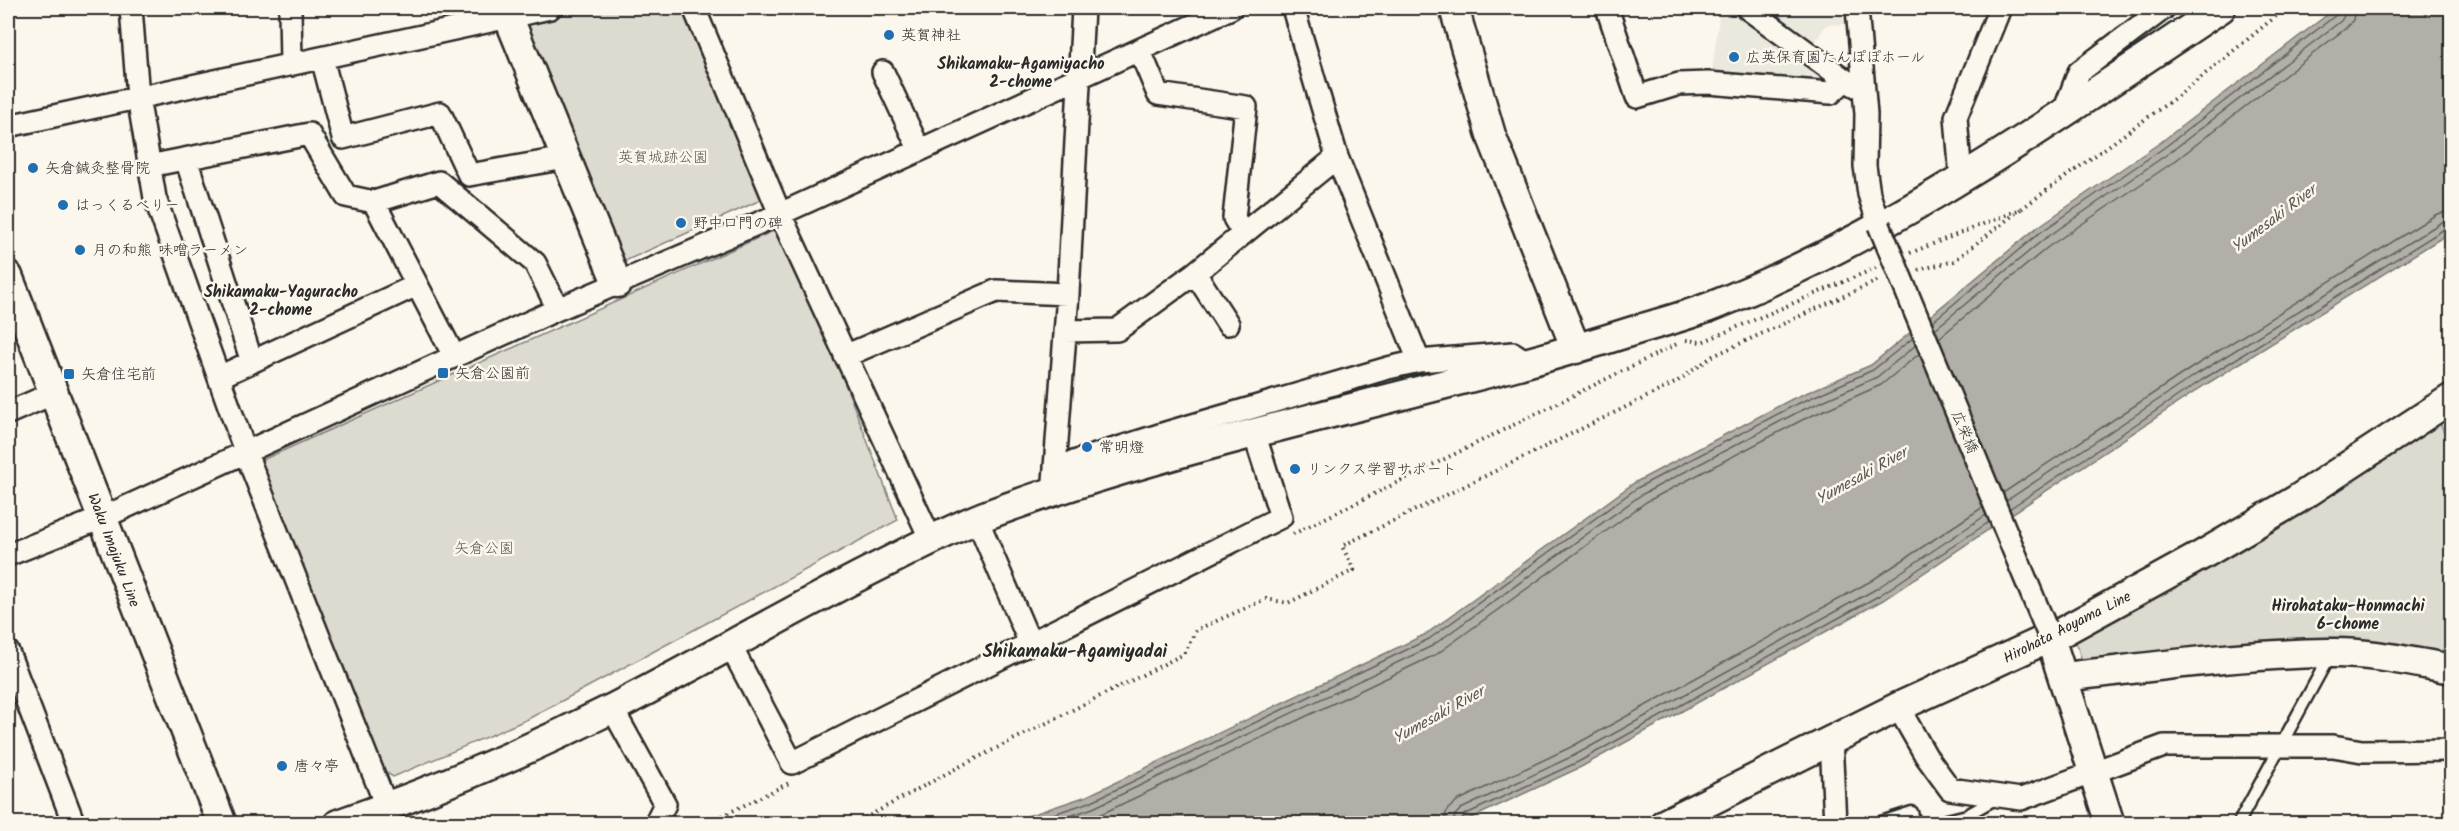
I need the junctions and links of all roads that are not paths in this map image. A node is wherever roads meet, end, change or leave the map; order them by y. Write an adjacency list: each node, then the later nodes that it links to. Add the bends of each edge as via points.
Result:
1 (131, 8): 25 (street)
2 (290, 8): 20 (street)
3 (550, 8): 16 (street)
4 (694, 8): 17 (street)
5 (710, 8): 17 (street)
6 (1083, 8): 22 (street)
7 (1231, 8): 18 (street)
8 (1293, 8): 29 (street)
9 (1454, 8): 46 (street, via 1491,135)
10 (1607, 8): 23 (street, via 1637,97 1689,83 1831,93)
11 (1747, 8): 23 (street)
12 (1857, 8): 24 (street, 広栄橋)
13 (2000, 8): 33 (street, via 1956,117)
14 (2164, 8): 26 (street, via 2079,72)
15 (2222, 8): 26 (street)
16 (508, 12): 19 (street); 30 (street)
17 (702, 28): 35 (street)
18 (1140, 51): 22 (street); 37 (street, via 1158,94 1246,106 1234,218)
19 (322, 58): 20 (street); 30 (street, via 343,138 440,113 469,175)
20 (291, 65): 25 (street)
21 (882, 72): 28 (street)
22 (1079, 78): 28 (street); 42 (street)
23 (1845, 80): 24 (street)
24 (1864, 89): 36 (street, 広栄橋, via 1865,166 1871,205)
25 (138, 97): 27 (street); 32 (street)
26 (2063, 114): 33 (street)
27 (8, 126)
28 (918, 149): 35 (street)
29 (1337, 157): 37 (street); 49 (street)
30 (566, 158): 40 (street)
31 (186, 159): 32 (street); 34 (street, via 309,134 346,196); 50 (street)
32 (149, 166): 52 (street, via 155,198)
33 (1960, 178): 36 (street)
34 (374, 202): 41 (street); 43 (street, via 439,182 535,263)
35 (780, 214): 40 (street); 48 (street)
36 (1879, 225): 46 (street, via 1783,276 1706,308); 63 (street, 広栄橋, bridge)
37 (1243, 233): 38 (street)
38 (1195, 273): 44 (street); 45 (street, via 1117,330)
39 (8, 276): 53 (street, Waku Imajuku Line)
40 (617, 283): 43 (street)
41 (417, 285): 47 (street); 50 (street)
42 (1068, 294): 45 (street); 48 (street, via 996,291)
43 (558, 309): 47 (street)
44 (1228, 324)
45 (1065, 331): 58 (street)
46 (1576, 349): 51 (street)
47 (454, 356): 57 (street)
48 (845, 356): 61 (street)
49 (1419, 361): 51 (street, via 1513,352); 58 (street, via 1191,425)
50 (252, 362): 52 (street)
51 (1528, 363): 56 (street)
52 (219, 377): 57 (street)
53 (54, 393): 55 (street); 59 (street, Waku Imajuku Line)
54 (2451, 398): 63 (street, Hirohata Aoyama Line, via 2296,501)
55 (8, 412)
56 (1254, 433): 58 (street); 64 (street, via 1281,517)
57 (245, 451): 59 (street); 77 (street)
58 (1054, 479): 60 (street)
59 (102, 518): 62 (street); 80 (street, Waku Imajuku Line)
60 (977, 519): 61 (street); 64 (street)
61 (931, 540): 65 (street)
62 (8, 555)
63 (2050, 638): 69 (street); 70 (street, Hirohata Aoyama Line)
64 (1030, 643): 65 (street, via 792,763)
65 (730, 645): 71 (street)
66 (8, 652): 79 (street)
67 (2331, 652): 68 (street); 69 (street, via 2201,661); 73 (lane)
68 (2451, 669)
69 (2064, 677): 75 (street)
70 (1898, 707): 72 (street, Hirohata Aoyama Line); 76 (street, via 1950,789)
71 (612, 708): 77 (street); 81 (street, via 665,804)
72 (1832, 739): 82 (street, Hirohata Aoyama Line); 83 (street)
73 (2281, 745): 74 (street, via 2333,746 2362,752); 75 (street, via 2164,746); 88 (lane)
74 (2451, 750)
75 (2093, 772): 76 (street, via 2022,799); 87 (street)
76 (2000, 796): 86 (lane, via 1967,814)
77 (387, 808): 78 (street)
78 (351, 821)
79 (74, 824)
80 (222, 824)
81 (655, 824)
82 (1664, 824)
83 (1835, 824)
84 (1875, 824): 85 (lane, via 1912,812)
85 (1916, 824)
86 (1931, 824)
87 (2110, 824)
88 (2238, 824)

